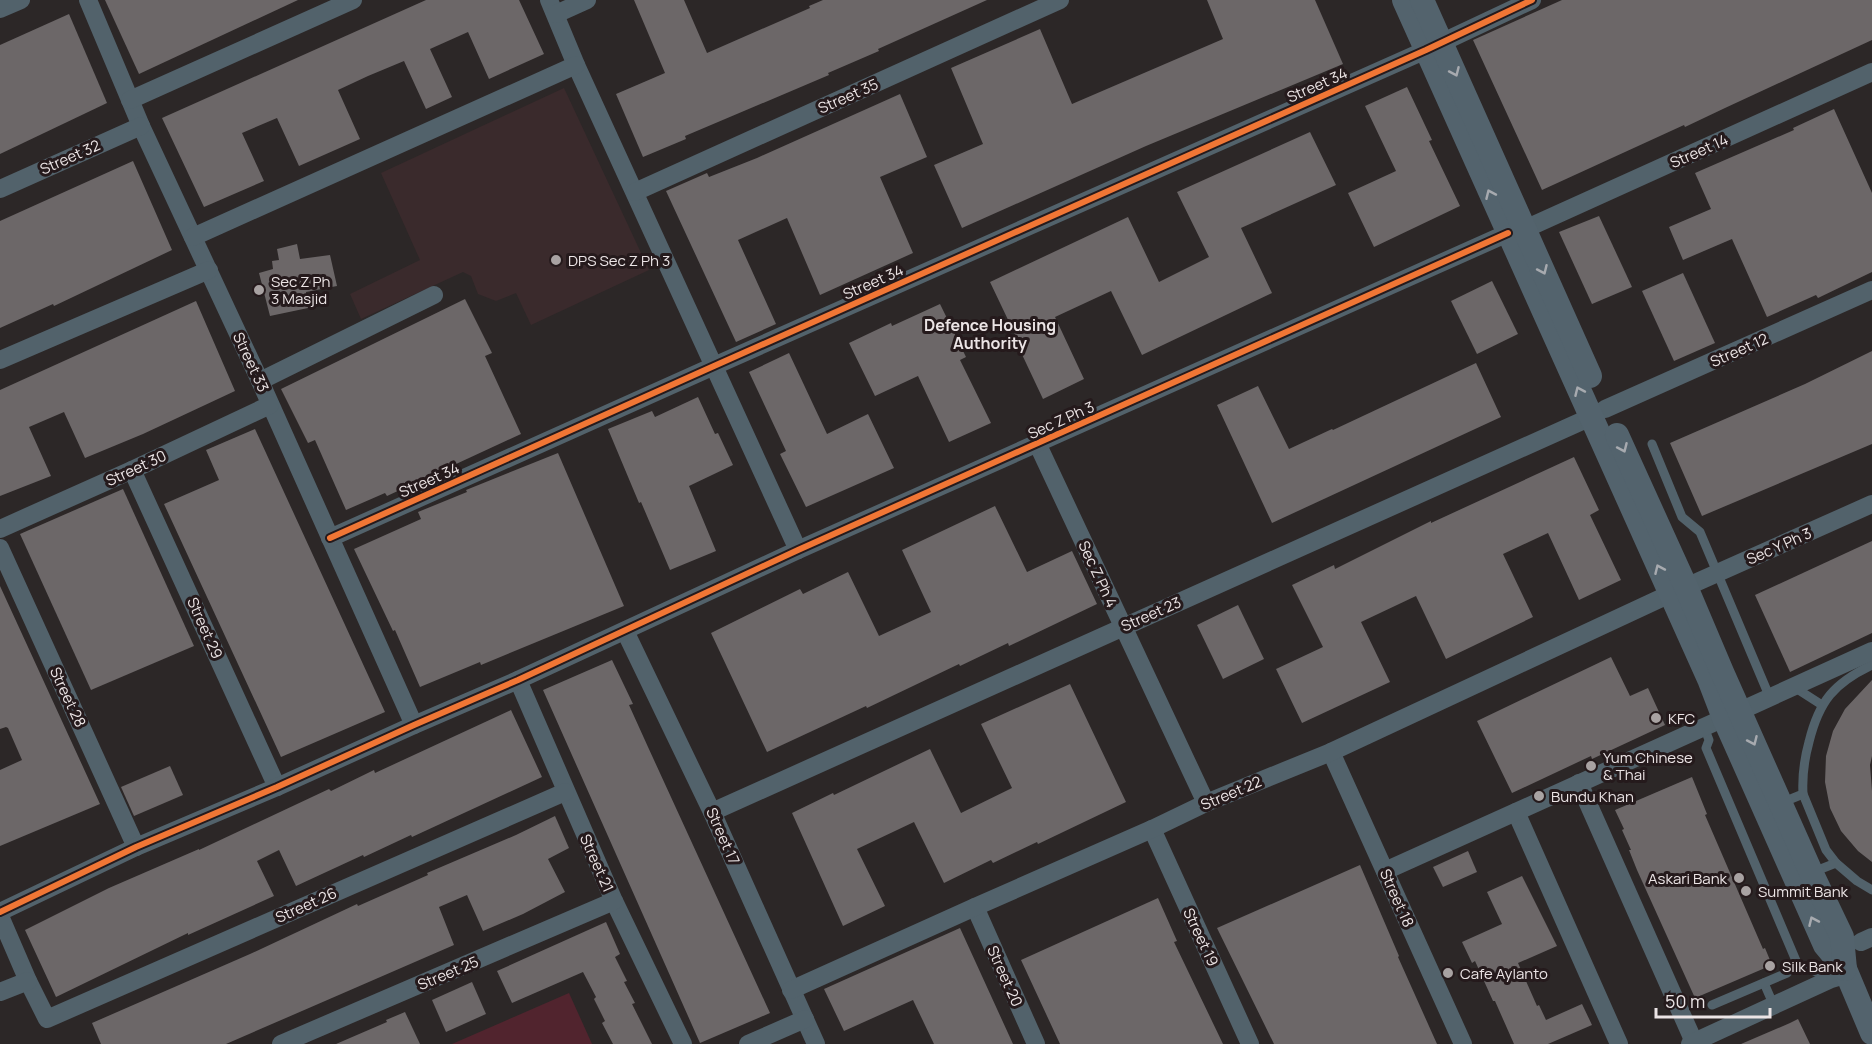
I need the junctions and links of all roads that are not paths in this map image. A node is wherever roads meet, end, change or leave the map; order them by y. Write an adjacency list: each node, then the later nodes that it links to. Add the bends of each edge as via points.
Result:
1 (21, 0): 10 (street)
2 (88, 0): 14 (street, Street 33)
3 (353, 0): 14 (street)
4 (587, 0): 9 (street)
5 (1060, 0): 17 (street, Street 35)
6 (1404, 0): 11 (main road)
7 (1422, 0): 11 (main road)
8 (1532, 0): 11 (street, Street 34)
9 (552, 7): 12 (street)
10 (0, 9)
11 (1434, 46): 18 (main road); 24 (street, Street 34)
12 (576, 65): 17 (street); 19 (street)
13 (1872, 72): 18 (street, Street 14)
14 (130, 100): 15 (street, Street 33)
15 (141, 126): 16 (street, Street 32); 19 (street, Street 33)
16 (0, 189)
17 (635, 192): 24 (street)
18 (1516, 231): 27 (main road); 28 (street, Sec Z Ph 3)
19 (193, 237): 20 (street, Street 33)
20 (209, 270): 23 (street); 25 (street, Street 33)
21 (1872, 290): 27 (street, Street 12)
22 (434, 295): 25 (street)
23 (0, 360)
24 (714, 366): 33 (street, Street 34); 35 (street)
25 (260, 381): 26 (street, Street 33)
26 (270, 405): 30 (street, Street 30); 33 (street, Street 33)
27 (1598, 413): 37 (main road); 38 (street, Street 23)
28 (1037, 443): 35 (street, Sec Z Ph 3); 38 (street, Sec Z Ph 4)
29 (1652, 444): 36 (lane, via 1682,517 1700,532)
30 (132, 470): 32 (street, Street 30); 50 (street, Street 29)
31 (1872, 504): 36 (street, Sec Y Ph 3)
32 (0, 529)
33 (330, 538): 47 (street, Street 33)
34 (0, 548): 58 (street, Street 28)
35 (798, 549): 39 (street, Sec Z Ph 3)
36 (1717, 574): 37 (street, Sec Y Ph 3); 44 (lane)
37 (1678, 591): 46 (main road); 48 (street, Street 22)
38 (1123, 626): 53 (street, Sec Z Ph 4); 55 (street, Street 23)
39 (625, 631): 42 (street, Sec Z Ph 3); 55 (street, Street 17)
40 (1872, 651): 43 (street)
41 (1872, 665): 45 (lane, via 1837,687)
42 (518, 680): 47 (street, Sec Z Ph 3); 51 (street, Street 21)
43 (1794, 687): 44 (street); 45 (lane)
44 (1770, 698): 46 (street)
45 (1822, 705): 52 (lane, via 1803,764)
46 (1722, 719): 49 (street); 54 (main road, one-way to 54); 66 (lane, via 1706,748); 67 (main road, one-way to 46)
47 (414, 725): 50 (street, Sec Z Ph 3)
48 (1331, 752): 53 (street, Street 22); 60 (street, Street 18)
49 (1579, 783): 56 (street); 77 (street)
50 (277, 787): 58 (street, Sec Z Ph 3)
51 (565, 792): 63 (street, Street 21); 68 (street, Street 26, via 47,1018)
52 (1803, 794): 54 (lane); 59 (lane, via 1826,850)
53 (1206, 803): 57 (street, Street 22)
54 (1781, 803): 61 (main road)
55 (712, 812): 70 (street, Street 17)
56 (1516, 812): 60 (street); 85 (street)
57 (1152, 830): 64 (street, Street 22); 83 (street, Street 19)
58 (136, 847): 65 (street, Sec Z Ph 3)
59 (1836, 863): 61 (lane); 62 (lane)
60 (1385, 871): 84 (street, Street 18)
61 (1811, 872): 67 (main road, via 1842,937)
62 (1872, 890)
63 (614, 901): 78 (street, Street 25); 79 (street, Street 21)
64 (975, 907): 70 (street, Street 22); 82 (street, Street 20)
65 (1, 921): 68 (street)
66 (1797, 963): 67 (lane); 69 (lane, via 1787,973)
67 (1841, 974): 73 (street); 74 (main road)
68 (28, 981): 71 (street)
69 (1764, 983): 72 (lane); 73 (lane)
70 (791, 990): 75 (street, Street 17)
71 (0, 992)
72 (1712, 1005)
73 (1774, 1006): 77 (street)
74 (1866, 1009): 76 (main road); 86 (main road)
75 (805, 1019): 80 (street); 81 (street, Street 17)
76 (1872, 1033)
77 (1692, 1043)
78 (281, 1044)
79 (682, 1044)
80 (748, 1044)
81 (816, 1044)
82 (1036, 1044)
83 (1250, 1044)
84 (1463, 1044)
85 (1619, 1044)
86 (1859, 1044)

